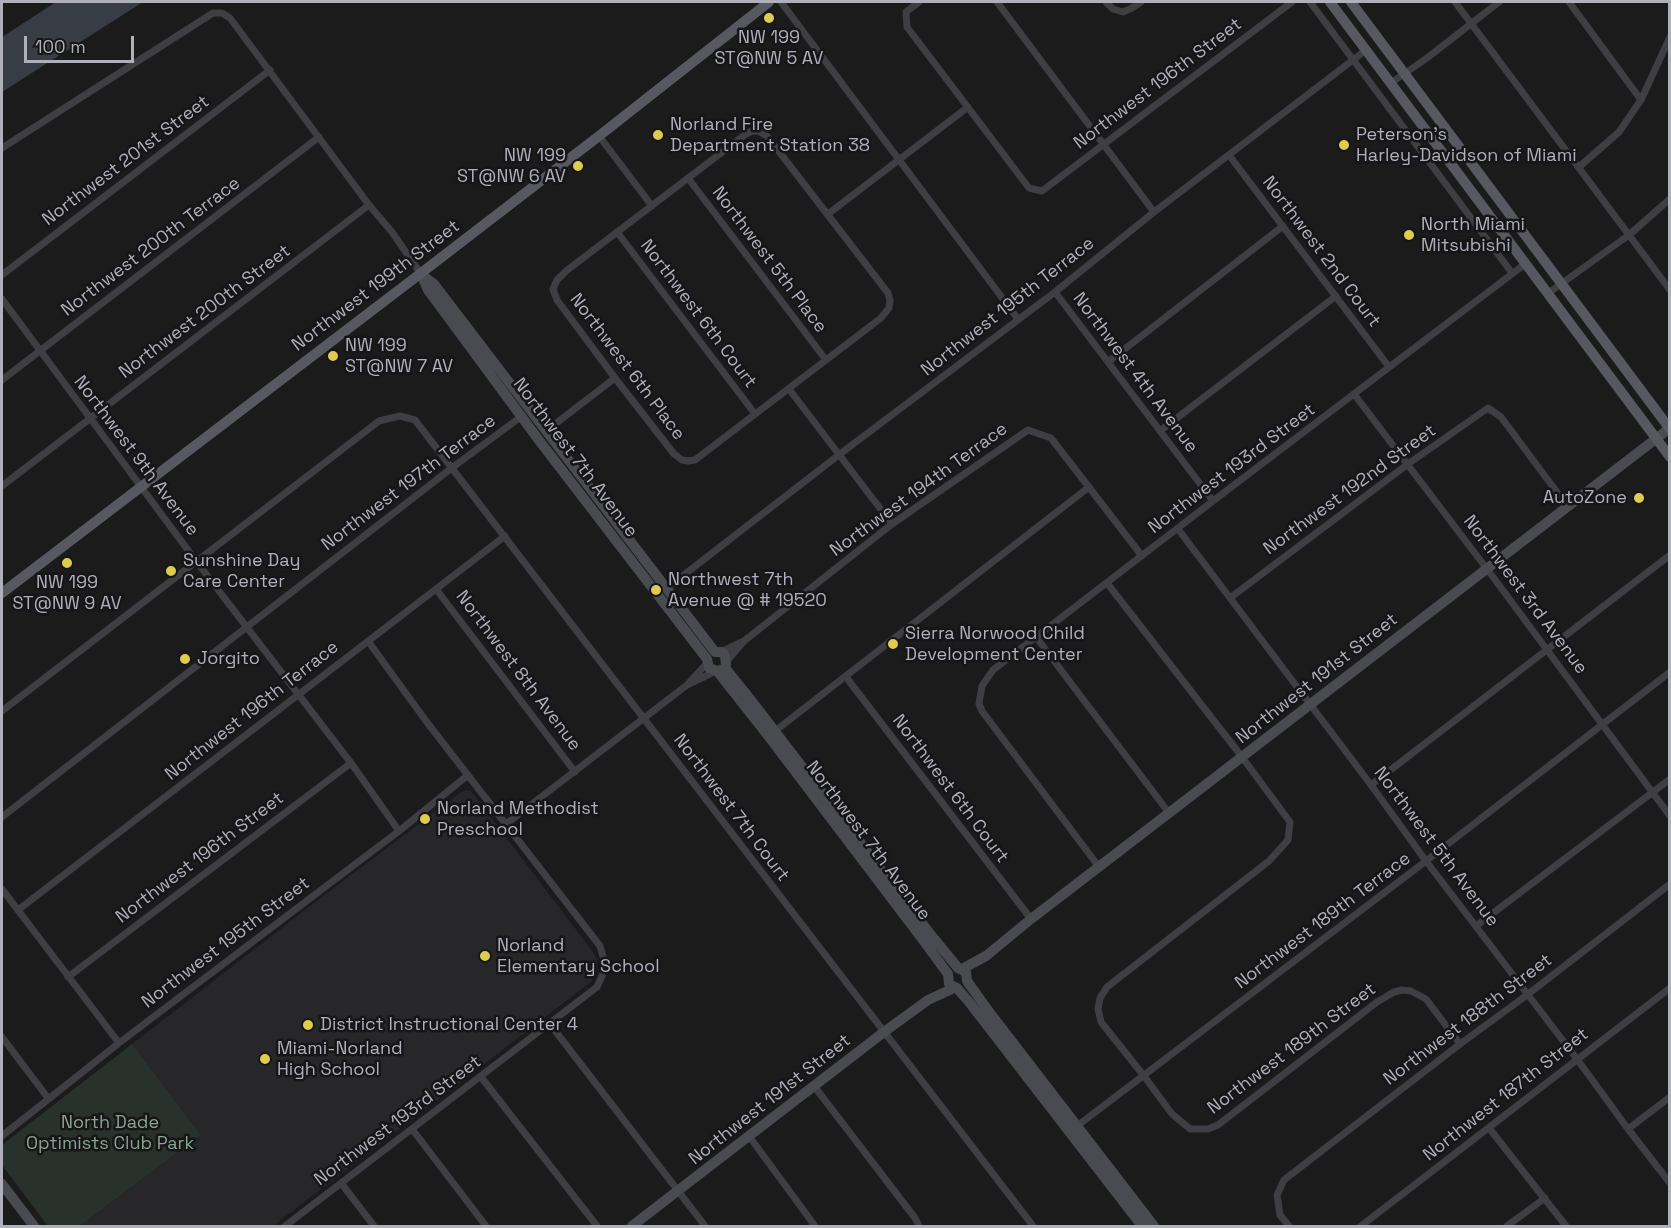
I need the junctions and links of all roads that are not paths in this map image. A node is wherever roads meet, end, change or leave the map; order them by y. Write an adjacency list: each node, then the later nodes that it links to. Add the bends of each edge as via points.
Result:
1 (769, 2): 23 (main road, Northwest 199th Street)
2 (781, 2): 28 (street)
3 (919, 2): 22 (street, via 906,12 908,27)
4 (997, 2): 25 (street)
5 (1106, 2): 6 (street, via 1123,12)
6 (1141, 2)
7 (1292, 2): 25 (street, Northwest 196th Street)
8 (1310, 2): 17 (street)
9 (1330, 2): 16 (main road)
10 (1351, 2): 19 (main road)
11 (1455, 2): 14 (street)
12 (1499, 2): 14 (street)
13 (1569, 2): 21 (street)
14 (1471, 24): 19 (street); 29 (street)
15 (1670, 38): 21 (street)
16 (1366, 50): 17 (street, Northwest 195th Terrace); 20 (main road)
17 (1353, 59): 27 (street, Northwest 195th Terrace); 40 (street)
18 (270, 70): 24 (street, Northwest 7th Avenue); 26 (street, Northwest 7th Avenue, via 230,18 213,13); 42 (street, Northwest 201st Street)
19 (1405, 74): 20 (street); 43 (main road)
20 (1391, 83): 39 (main road)
21 (1641, 99): 29 (street, via 1619,132)
22 (968, 107): 25 (street, Northwest 196th Street, via 1029,188 1042,191); 28 (street)
23 (599, 136): 33 (street); 41 (main road, Northwest 199th Street)
24 (319, 137): 32 (street, Northwest 7th Avenue); 50 (street, Northwest 200th Terrace)
25 (1104, 145): 34 (street)
26 (2, 148)
27 (1229, 155): 34 (street, Northwest 195th Terrace); 36 (street, Northwest 2nd Court)
28 (898, 159): 35 (street); 49 (street)
29 (1579, 167): 38 (street)
30 (688, 178): 33 (street); 35 (street, via 746,134 758,131 767,136); 51 (street, Northwest 5th Place)
31 (1670, 199): 38 (street)
32 (369, 205): 41 (street, Northwest 7th Avenue); 60 (street, Northwest 200th Street)
33 (652, 206): 37 (street)
34 (1154, 212): 45 (street, Northwest 195th Terrace)
35 (828, 214): 51 (street, via 890,300 881,318)
36 (1283, 226): 47 (street, Northwest 2nd Court); 52 (street)
37 (617, 232): 54 (street, Northwest 6th Place, via 566,271 553,289 557,300); 58 (street, Northwest 6th Court)
38 (1629, 235): 43 (street); 44 (street)
39 (1525, 264): 40 (street, Northwest 193rd Street); 46 (main road)
40 (1512, 273): 53 (street, Northwest 193rd Street)
41 (421, 274): 59 (street, Northwest 7th Avenue, via 428,290); 62 (street, Northwest 7th Avenue, via 434,284); 70 (main road, Northwest 199th Street)
42 (2, 275)
43 (1562, 284): 46 (street); 61 (main road)
44 (1670, 290)
45 (1054, 291): 49 (street, Northwest 195th Terrace); 52 (street, Northwest 4th Avenue)
46 (1547, 294): 64 (main road)
47 (1336, 296): 53 (street, Northwest 2nd Court); 63 (street)
48 (2, 299): 50 (street, Northwest 9th Avenue)
49 (1018, 319): 65 (street, Northwest 195th Terrace)
50 (39, 351): 55 (street, Northwest 200th Terrace); 60 (street, Northwest 9th Avenue)
51 (826, 360): 56 (street)
52 (1108, 362): 63 (street, Northwest 4th Avenue)
53 (1389, 367): 57 (street, Northwest 193rd Street)
54 (615, 378): 58 (street, Northwest 6th Place, via 682,460 694,460); 62 (street)
55 (2, 380)
56 (789, 388): 58 (street); 65 (street)
57 (1354, 394): 67 (street, Northwest 3rd Avenue); 72 (street, Northwest 193rd Street)
58 (755, 414)
59 (522, 417): 68 (street, Northwest 197th Terrace); 90 (street, Northwest 7th Avenue)
60 (91, 418): 69 (street, Northwest 200th Street); 70 (street, Northwest 9th Avenue)
61 (1669, 429): 64 (street, Northwest 191st Street)
62 (546, 431): 82 (street, Northwest 7th Avenue)
63 (1160, 431): 72 (street, Northwest 4th Avenue)
64 (1656, 439): 66 (main road); 73 (street, Northwest 191st Street)
65 (840, 454): 74 (street); 82 (street, Northwest 195th Terrace)
66 (1670, 458)
67 (1407, 464): 73 (street, Northwest 192nd Street, via 1488,408 1501,417); 80 (street, Northwest 3rd Avenue); 85 (street, Northwest 192nd Street)
68 (453, 467): 76 (street, Northwest 7th Court); 79 (street, Northwest 7th Court, via 415,420 400,416 379,421); 86 (street, Northwest 197th Terrace)
69 (2, 486)
70 (140, 487): 79 (street, Northwest 9th Avenue); 84 (main road, Northwest 199th Street)
71 (1089, 487): 74 (street, Northwest 194th Terrace, via 1050,438 1028,430); 78 (street); 92 (street)
72 (1213, 501): 75 (street, Northwest 193rd Street)
73 (1568, 507): 80 (street, Northwest 191st Street)
74 (892, 524): 90 (street, Northwest 194th Terrace)
75 (1178, 529): 78 (street, Northwest 193rd Street); 85 (street, Northwest 5th Avenue)
76 (505, 536): 83 (street, Northwest 196th Terrace); 97 (street, Northwest 7th Court)
77 (1670, 555): 89 (street)
78 (1142, 556): 81 (street, Northwest 193rd Street)
79 (196, 561): 86 (street, Northwest 9th Avenue); 96 (street)
80 (1487, 569): 89 (street, Northwest 3rd Avenue); 95 (street, Northwest 191st Street)
81 (1107, 583): 87 (street, Northwest 193rd Street); 100 (street)
82 (668, 588): 90 (street, Northwest 7th Avenue)
83 (436, 589): 88 (street, Northwest 196th Terrace); 102 (street, Northwest 8th Avenue)
84 (2, 593)
85 (1230, 598): 95 (street, Northwest 5th Avenue)
86 (246, 628): 94 (street, Northwest 9th Avenue); 109 (street, Northwest 197th Terrace)
87 (1036, 637): 107 (street); 113 (street, Northwest 193rd Street, via 993,670 982,686 979,704)
88 (368, 641): 94 (street, Northwest 196th Terrace); 103 (street)
89 (1547, 649): 98 (street, Northwest 3rd Avenue); 105 (street)
90 (717, 662): 93 (street, Northwest 194th Terrace); 93 (street, Northwest 194th Terrace); 99 (street, Northwest 7th Avenue); 121 (street, Northwest 7th Avenue)
91 (1670, 672): 98 (street, Northwest 189th Terrace)
92 (846, 677): 99 (street); 117 (street, Northwest 6th Court)
93 (687, 685): 97 (street, Northwest 194th Terrace)
94 (298, 695): 101 (street, Northwest 9th Avenue); 116 (street, Northwest 196th Terrace)
95 (1310, 705): 100 (street, Northwest 191st Street); 105 (street, Northwest 5th Avenue)
96 (2, 711)
97 (644, 719): 102 (street, Northwest 194th Terrace); 125 (street, Northwest 7th Court)
98 (1602, 723): 106 (street, Northwest 3rd Avenue); 112 (street, Northwest 189th Terrace)
99 (775, 731): 119 (street, Northwest 7th Avenue)
100 (1242, 757): 107 (street, Northwest 191st Street); 130 (street, via 1290,822 1288,840 1269,861 1107,987 1100,998 1101,1022)
101 (351, 763): 111 (street, Northwest 9th Avenue); 120 (street, Northwest 196th Street)
102 (575, 772): 110 (street, Northwest 194th Terrace)
103 (468, 775): 110 (street); 111 (street, Northwest 195th Street)
104 (1670, 779): 106 (street)
105 (1371, 785): 112 (street, Northwest 5th Avenue)
106 (1652, 793): 108 (street, Northwest 3rd Avenue); 118 (street)
107 (1169, 813): 113 (street, Northwest 191st Street)
108 (1670, 816)
109 (2, 817)
110 (507, 825): 124 (street, Northwest 193rd Street, via 600,946 606,967 597,987)
111 (399, 831): 127 (street, Northwest 195th Street)
112 (1426, 861): 118 (street, Northwest 5th Avenue); 130 (street, Northwest 189th Terrace)
113 (1099, 867): 117 (street, Northwest 191st Street)
114 (1670, 884): 123 (street, Northwest 188th Street)
115 (2, 889): 116 (street)
116 (18, 910): 120 (street)
117 (1031, 919): 119 (street, Northwest 191st Street)
118 (1476, 926): 123 (street, Northwest 5th Avenue)
119 (964, 973): 121 (street, via 964,986); 121 (street, via 953,968); 135 (street, Northwest 7th Avenue)
120 (68, 977): 127 (street)
121 (952, 983): 125 (street, Northwest 191st Street); 156 (street, Northwest 7th Avenue)
122 (1670, 988): 129 (street, Northwest 187th Street)
123 (1527, 995): 128 (street, Northwest 188th Street); 129 (street, Northwest 5th Avenue)
124 (550, 1024): 131 (street, Northwest 193rd Street); 144 (street)
125 (884, 1032): 132 (street, Northwest 191st Street); 155 (street, Northwest 7th Court)
126 (2, 1037): 134 (street)
127 (119, 1043): 134 (street, Northwest 195th Street)
128 (1460, 1044): 130 (street, Northwest 189th Street, via 1426,999 1402,990 1377,1002 1208,1129 1190,1129 1172,1114); 158 (street, Northwest 188th Street, via 1284,1180 1277,1195 1280,1215)
129 (1577, 1059): 136 (street, Northwest 187th Street); 137 (street, Northwest 5th Avenue)
130 (1144, 1076): 135 (street, Northwest 189th Terrace)
131 (481, 1077): 138 (street, Northwest 193rd Street); 150 (street)
132 (814, 1086): 140 (street, Northwest 191st Street); 154 (street)
133 (1670, 1097): 137 (street)
134 (48, 1098): 139 (street, Northwest 195th Street)
135 (1077, 1126): 157 (street, Northwest 7th Avenue)
136 (1490, 1128): 145 (street); 159 (street, Northwest 187th Street)
137 (1628, 1129): 142 (street, Northwest 5th Avenue)
138 (412, 1130): 141 (street, Northwest 193rd Street); 149 (street)
139 (2, 1136)
140 (749, 1136): 144 (street, Northwest 191st Street); 153 (street)
141 (341, 1183): 147 (street, Northwest 193rd Street); 148 (street)
142 (1670, 1183)
143 (2, 1184): 146 (street)
144 (678, 1191): 151 (street, Northwest 191st Street); 152 (street)
145 (1545, 1198): 160 (street); 161 (street)
146 (34, 1227)
147 (285, 1227)
148 (374, 1227)
149 (486, 1227)
150 (597, 1227)
151 (632, 1227)
152 (705, 1227)
153 (815, 1227)
154 (919, 1227)
155 (1033, 1227)
156 (1142, 1227)
157 (1154, 1227)
158 (1289, 1227)
159 (1361, 1227)
160 (1507, 1227)
161 (1566, 1227)

